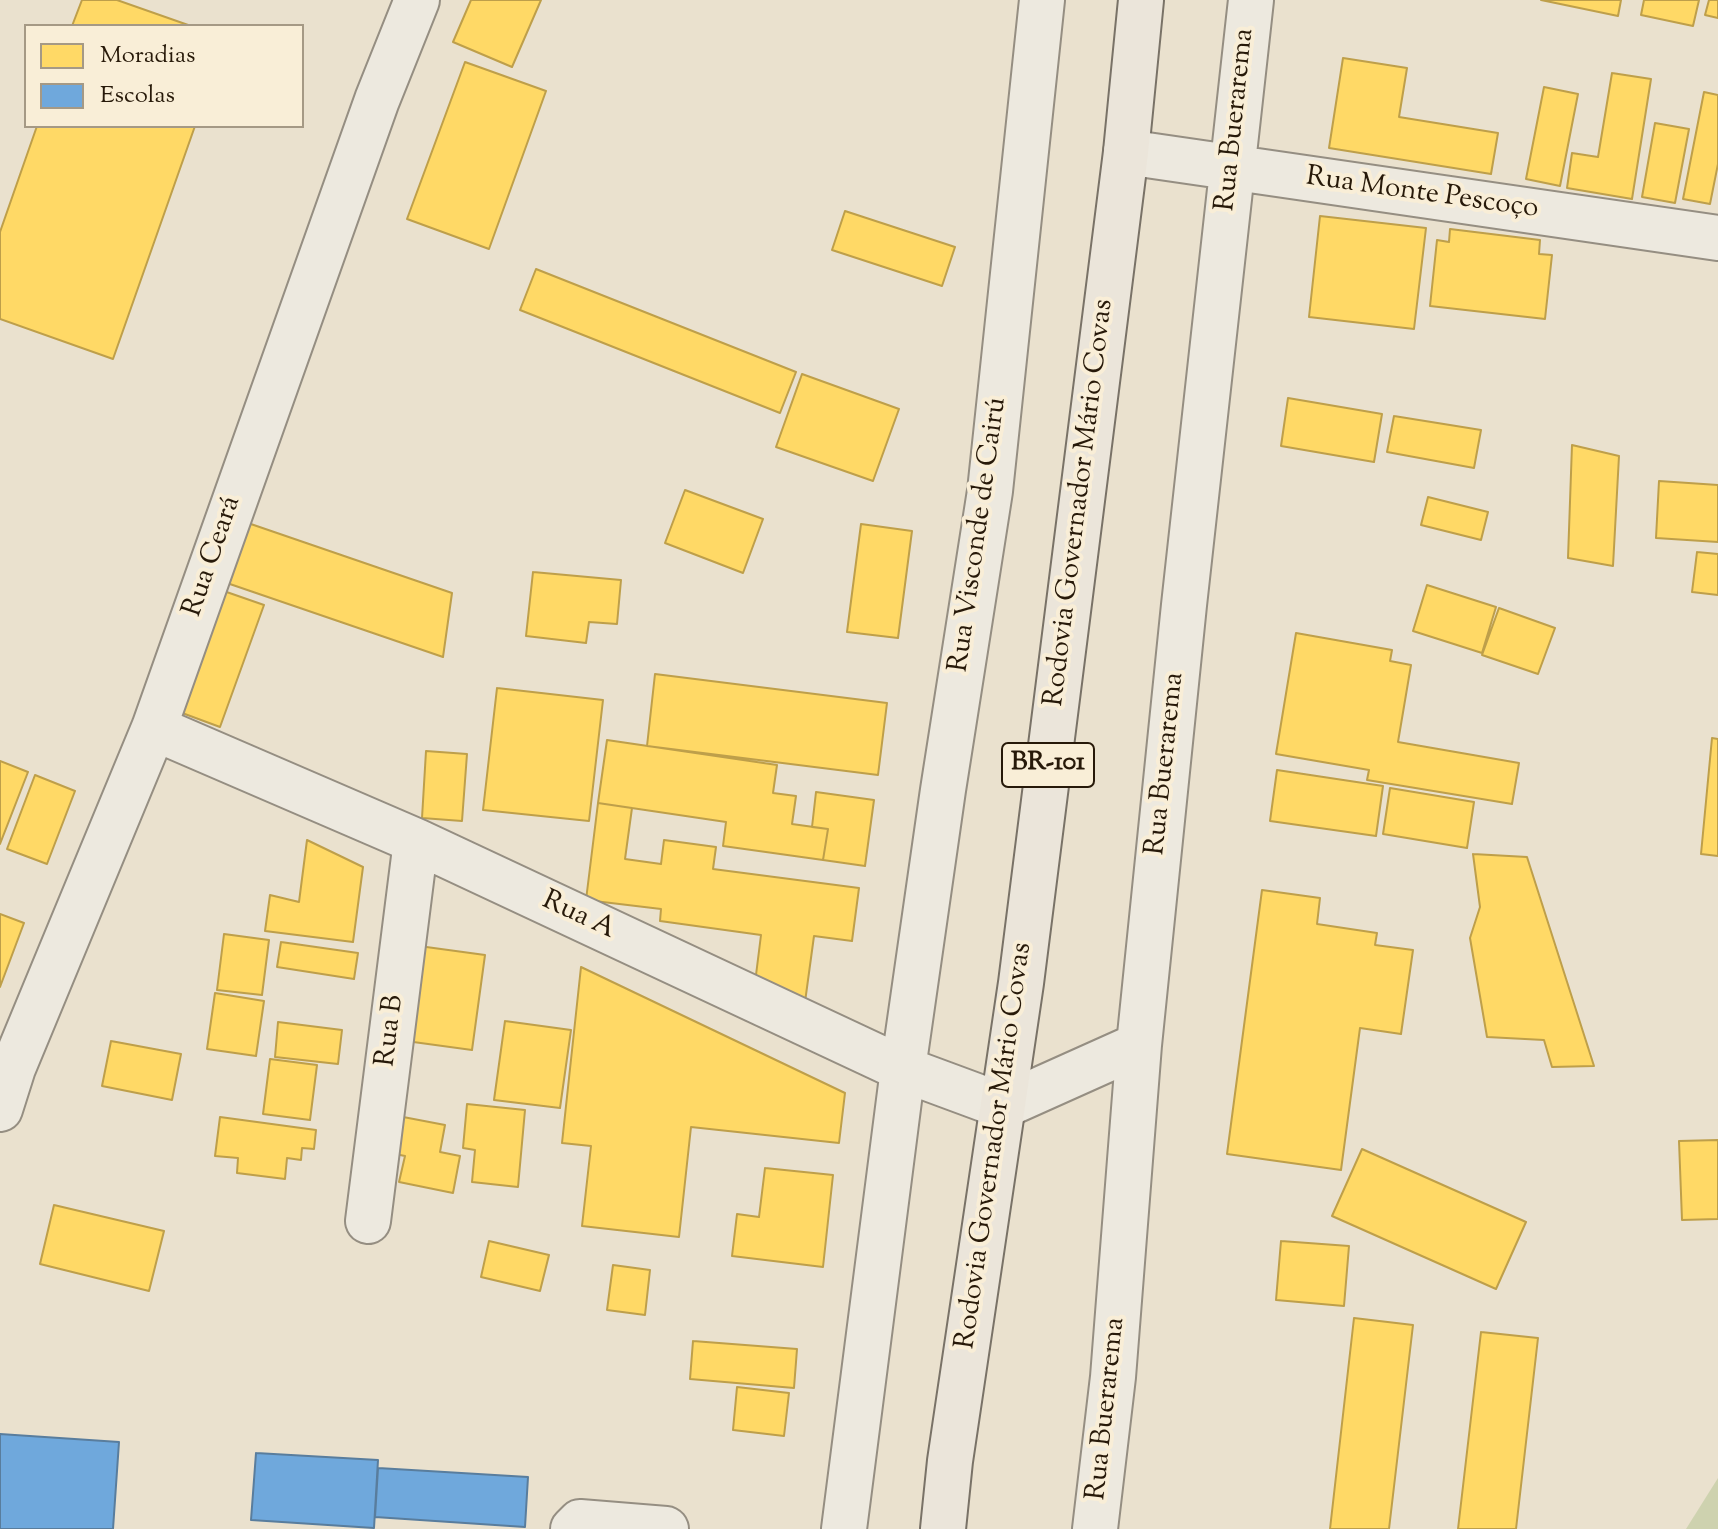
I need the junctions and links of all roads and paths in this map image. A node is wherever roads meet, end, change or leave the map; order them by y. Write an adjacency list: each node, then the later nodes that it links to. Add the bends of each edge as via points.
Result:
1 (417, 0): 8 (street, Rua Ceará)
2 (1042, 0): 12 (street, Rua Visconde de Cairú, via 990,491)
3 (1141, 0): 5 (highway, Rodovia Governador Mário Covas / BR-101)
4 (1251, 0): 6 (street, Rua Buerarema)
5 (1126, 152): 6 (street, Rua Monte Pescoço); 13 (highway, Rodovia Governador Mário Covas / BR-101)
6 (1231, 168): 7 (street, Rua Monte Pescoço); 10 (street, Rua Buerarema)
7 (1718, 238)
8 (154, 728): 9 (street, Rua A); 11 (street, Rua Ceará)
9 (416, 841): 12 (street, Rua A); 15 (street, Rua B)
10 (1139, 1045): 13 (street); 20 (street, Rua Buerarema, via 1113,1377)
11 (7, 1067): 14 (street, Rua Ceará)
12 (903, 1069): 13 (street, Rua A); 18 (street, Rua Visconde de Cairú)
13 (1003, 1106): 19 (highway, Rodovia Governador Mário Covas / BR-101)
14 (0, 1109)
15 (368, 1221)
16 (573, 1529): 17 (street, via 580,1522)
17 (666, 1529)
18 (844, 1529)
19 (943, 1529)
20 (1095, 1529)

